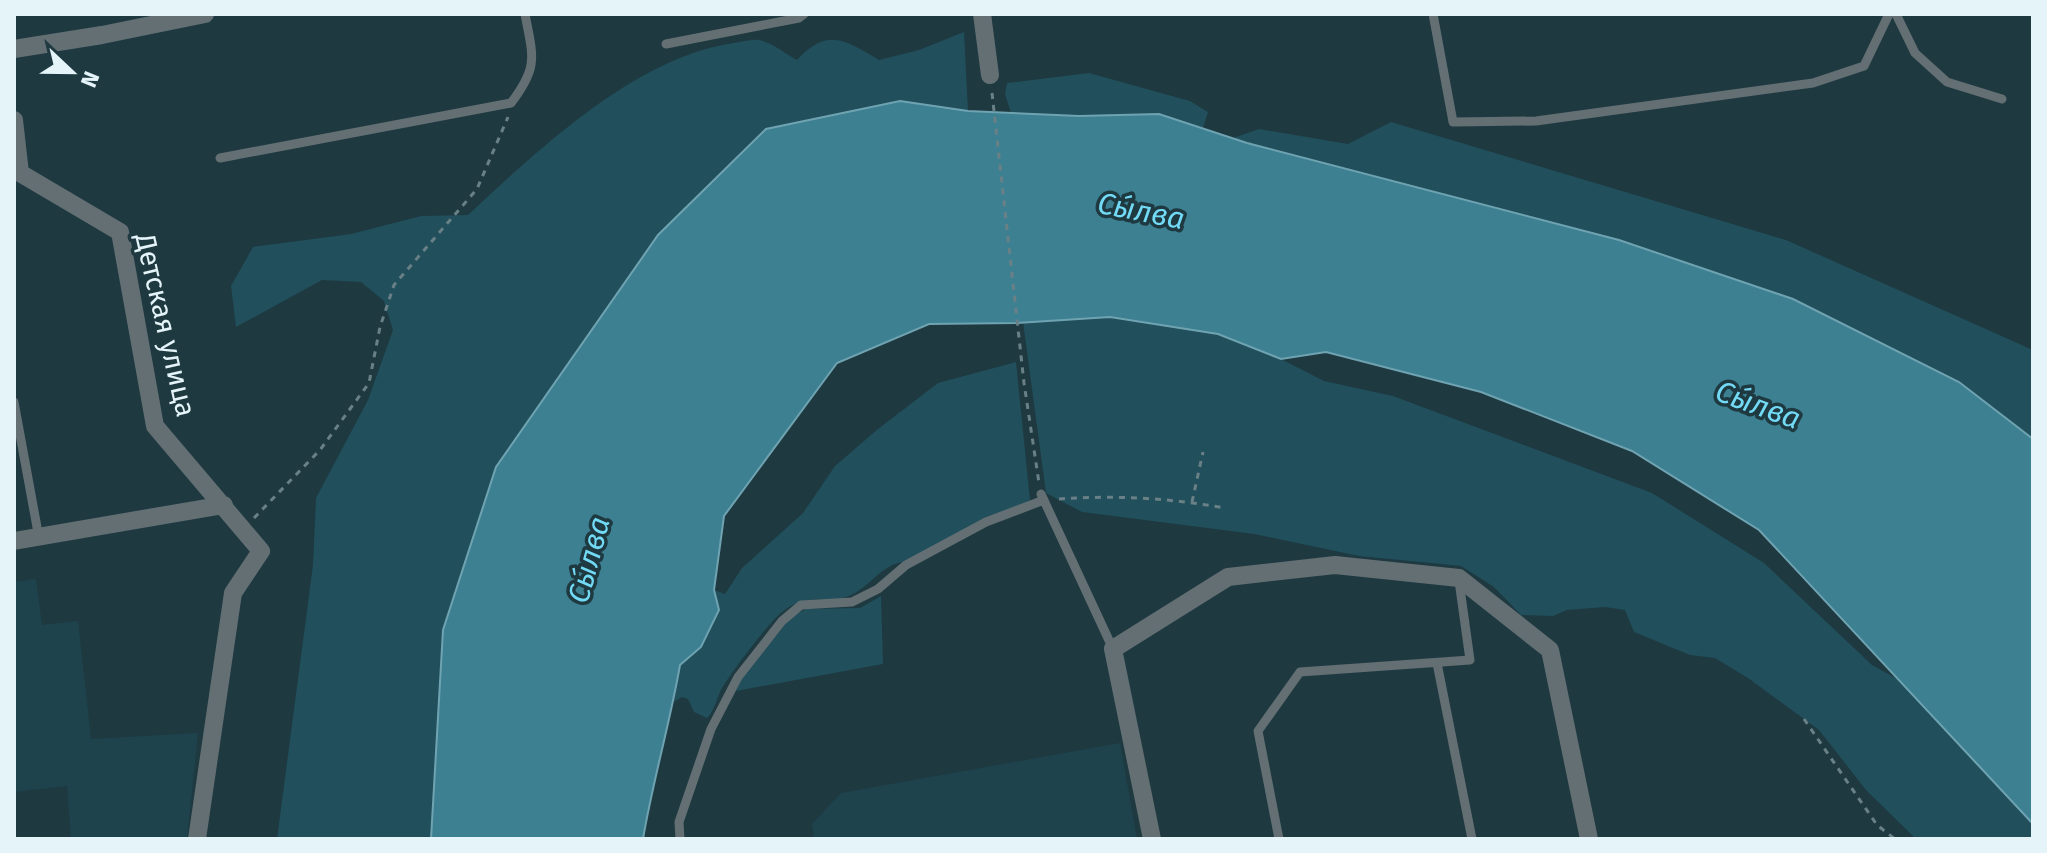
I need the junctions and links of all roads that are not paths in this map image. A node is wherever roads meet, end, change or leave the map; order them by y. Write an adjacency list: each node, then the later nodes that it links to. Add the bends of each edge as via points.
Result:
1 (205, 14): 9 (street)
2 (525, 14): 13 (lane, via 533,61 528,81 511,103)
3 (804, 14): 8 (lane)
4 (982, 14): 10 (street)
5 (1433, 14): 6 (lane, via 1453,122 1536,121 1813,83 1864,66)
6 (1889, 14)
7 (1896, 14): 11 (lane, via 1915,53 1947,82)
8 (666, 44)
9 (14, 49)
10 (991, 79)
11 (2002, 99)
12 (14, 120): 15 (street, Детская улица, via 20,173 120,232 155,426)
13 (220, 158)
14 (14, 402): 16 (lane)
15 (224, 505): 16 (street); 21 (street, Детская улица, via 261,551 233,593)
16 (39, 538): 17 (street)
17 (14, 541)
18 (1459, 578): 19 (street, via 1335,565 1228,577); 20 (lane, via 1470,660); 26 (street, via 1550,650)
19 (1113, 649): 22 (lane, via 1042,497 906,565 852,602 801,605 782,621 738,677 711,729 679,822); 23 (street)
20 (1437, 663): 24 (lane, via 1300,672 1258,731); 25 (lane)
21 (197, 839)
22 (680, 839)
23 (1152, 839)
24 (1279, 839)
25 (1472, 839)
26 (1589, 839)

